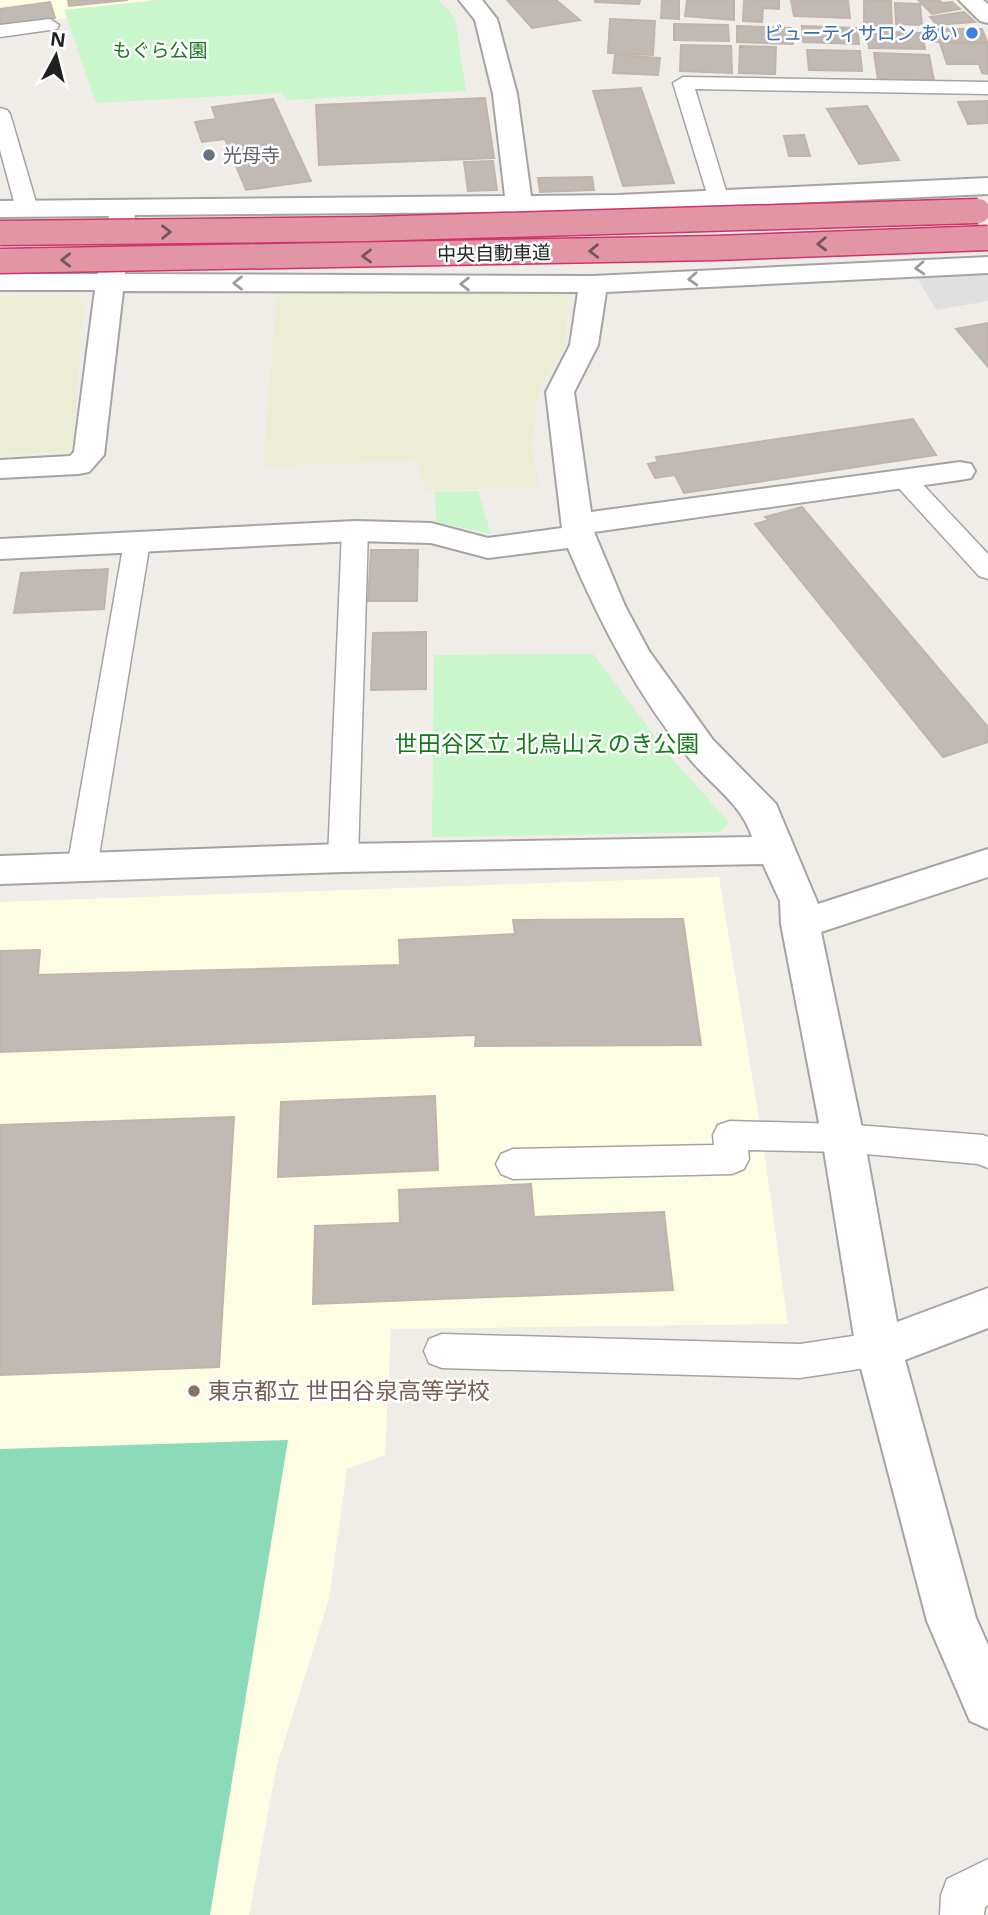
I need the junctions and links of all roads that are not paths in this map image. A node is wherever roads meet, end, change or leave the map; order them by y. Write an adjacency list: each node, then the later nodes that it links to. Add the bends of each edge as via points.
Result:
1 (470, 0): 10 (street, via 486,19 505,94)
2 (970, 0): 3 (street)
3 (988, 16)
4 (50, 25): 5 (lane)
5 (0, 32)
6 (988, 88): 9 (lane, via 683,83)
7 (0, 114): 12 (lane)
8 (988, 186): 9 (street)
9 (718, 197): 10 (street)
10 (519, 203): 13 (street)
11 (0, 209): 12 (street)
12 (27, 209): 13 (street)
13 (123, 209): 20 (street)
14 (988, 211): 15 (highway, 中央自動車道, one-way to 14, bridge, via 369,229)
15 (0, 233)
16 (988, 238): 17 (highway, 中央自動車道, one-way to 17, bridge, via 383,256)
17 (0, 261)
18 (988, 265): 21 (street, one-way to 21)
19 (0, 282): 20 (street)
20 (110, 282): 21 (street, one-way to 20); 22 (street, via 89,455 78,465)
21 (593, 284): 25 (street, via 584,345 560,392)
22 (0, 470)
23 (960, 471): 24 (street)
24 (904, 479): 25 (street); 29 (lane)
25 (579, 530): 26 (street, via 488,548 431,533); 30 (street, via 635,656 701,749 763,813)
26 (355, 531): 27 (street); 31 (lane)
27 (138, 542): 28 (street); 33 (lane)
28 (0, 549)
29 (988, 570)
30 (775, 850): 31 (street); 35 (street, via 799,901)
31 (343, 858): 33 (street)
32 (988, 863): 35 (street)
33 (82, 868): 34 (street)
34 (0, 870)
35 (800, 924): 36 (street)
36 (843, 1138): 37 (lane); 38 (lane, via 730,1135 732,1159); 40 (street)
37 (988, 1153)
38 (513, 1164)
39 (988, 1308): 40 (street)
40 (879, 1349): 41 (lane, via 800,1361); 42 (street, via 952,1621)
41 (442, 1350)
42 (988, 1703)
43 (988, 1881): 44 (lane, via 963,1895)
44 (962, 1915)

